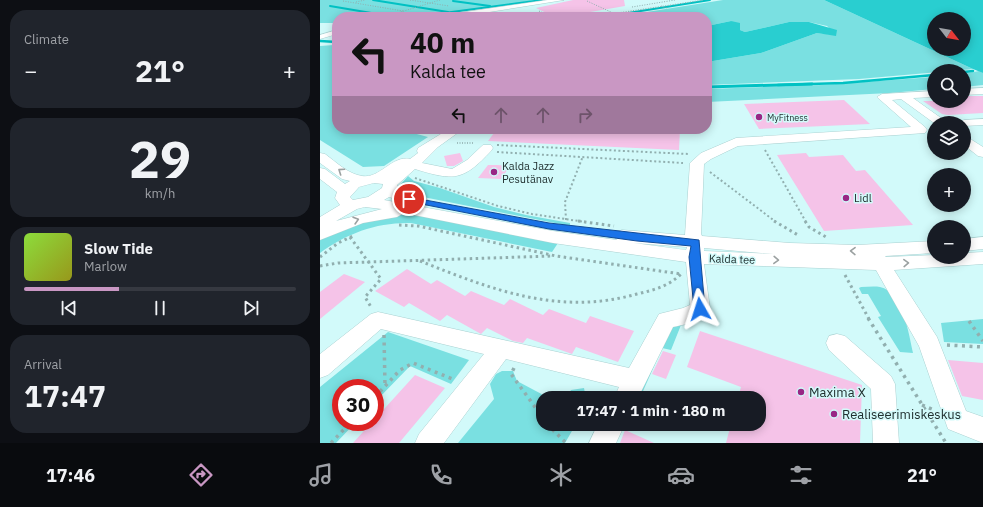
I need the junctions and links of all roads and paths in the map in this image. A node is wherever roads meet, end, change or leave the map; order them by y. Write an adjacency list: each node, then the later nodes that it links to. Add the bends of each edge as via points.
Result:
1 (365, 0): 9 (path)
2 (410, 0): 10 (path)
3 (440, 0): 10 (path)
4 (561, 0): 18 (street)
5 (675, 0): 11 (path)
6 (704, 0): 12 (path)
7 (343, 1): 9 (path)
8 (587, 2): 19 (path)
9 (354, 3): 16 (path)
10 (430, 3): 13 (path); 16 (path)
11 (653, 3): 12 (path); 14 (path)
12 (662, 6): 15 (path); 20 (path)
13 (455, 7)
14 (632, 7)
15 (667, 8)
16 (403, 11): 17 (path)
17 (399, 12)
18 (478, 12)
19 (611, 12)
20 (620, 12)
21 (332, 33): 22 (street)
22 (320, 37)
23 (983, 91): 24 (street)
24 (971, 92)
25 (927, 94): 26 (street)
26 (903, 96): 27 (street); 31 (street, via 882,97 921,130)
27 (932, 116)
28 (983, 122): 29 (street)
29 (971, 123)
30 (450, 134): 33 (street)
31 (758, 139): 40 (street, via 736,142 697,163); 58 (path, via 809,227 824,235)
32 (971, 143): 36 (street)
33 (435, 144): 35 (path); 41 (street)
34 (971, 144): 37 (street)
35 (486, 147): 38 (path); 40 (path, via 686,155); 41 (street, via 469,165 453,173)
36 (983, 150)
37 (983, 154)
38 (584, 156): 40 (path, via 681,161 686,165); 47 (path, via 565,202)
39 (320, 157): 43 (street, Kalda tee, one-way to 39, via 347,176)
40 (695, 159): 54 (path, via 766,216); 65 (street)
41 (407, 166): 43 (street); 47 (path, via 419,180 498,206)
42 (320, 172): 44 (street)
43 (380, 183): 44 (street); 44 (street, via 380,198); 65 (street, Kalda tee, via 395,194 409,199 549,226 637,238)
44 (352, 199): 45 (street, Kalda tee); 46 (street); 49 (street, via 342,210)
45 (414, 211): 51 (street, one-way to 45, via 375,214); 65 (street, Kalda tee)
46 (320, 213)
47 (566, 220): 48 (path)
48 (577, 222)
49 (320, 224)
50 (394, 224): 59 (path, via 418,226)
51 (320, 234)
52 (357, 234): 53 (path)
53 (350, 237): 60 (path); 64 (path)
54 (803, 237)
55 (983, 243): 56 (street)
56 (971, 244)
57 (927, 248): 61 (street, Kalda tee)
58 (833, 251): 61 (street, Kalda tee); 65 (street, Kalda tee); 88 (path, via 861,307)
59 (556, 256): 63 (path); 65 (path)
60 (320, 257)
61 (877, 257): 62 (street, Kalda tee, one-way to 62); 71 (street)
62 (983, 258)
63 (420, 261): 64 (path); 65 (path, via 497,291 578,303 622,300 672,284)
64 (367, 262): 66 (path); 67 (path, via 381,279 365,297)
65 (692, 262): 77 (street, via 700,309 687,316 666,320)
66 (320, 266)
67 (381, 321): 73 (street); 74 (street); 75 (path)
68 (969, 321): 69 (path)
69 (983, 341)
70 (837, 343): 87 (street, via 883,384)
71 (929, 344): 72 (path); 79 (street, via 957,420)
72 (983, 347)
73 (511, 352): 76 (street); 77 (street); 78 (path, via 511,374)
74 (320, 368)
75 (385, 387): 76 (path, via 400,370 413,363)
76 (472, 387): 84 (street)
77 (631, 389)
78 (536, 408)
79 (983, 430)
80 (342, 431): 83 (path)
81 (554, 431): 85 (path)
82 (608, 431): 86 (street)
83 (331, 443)
84 (428, 443)
85 (566, 443)
86 (602, 443)
87 (886, 443)
88 (946, 443)

